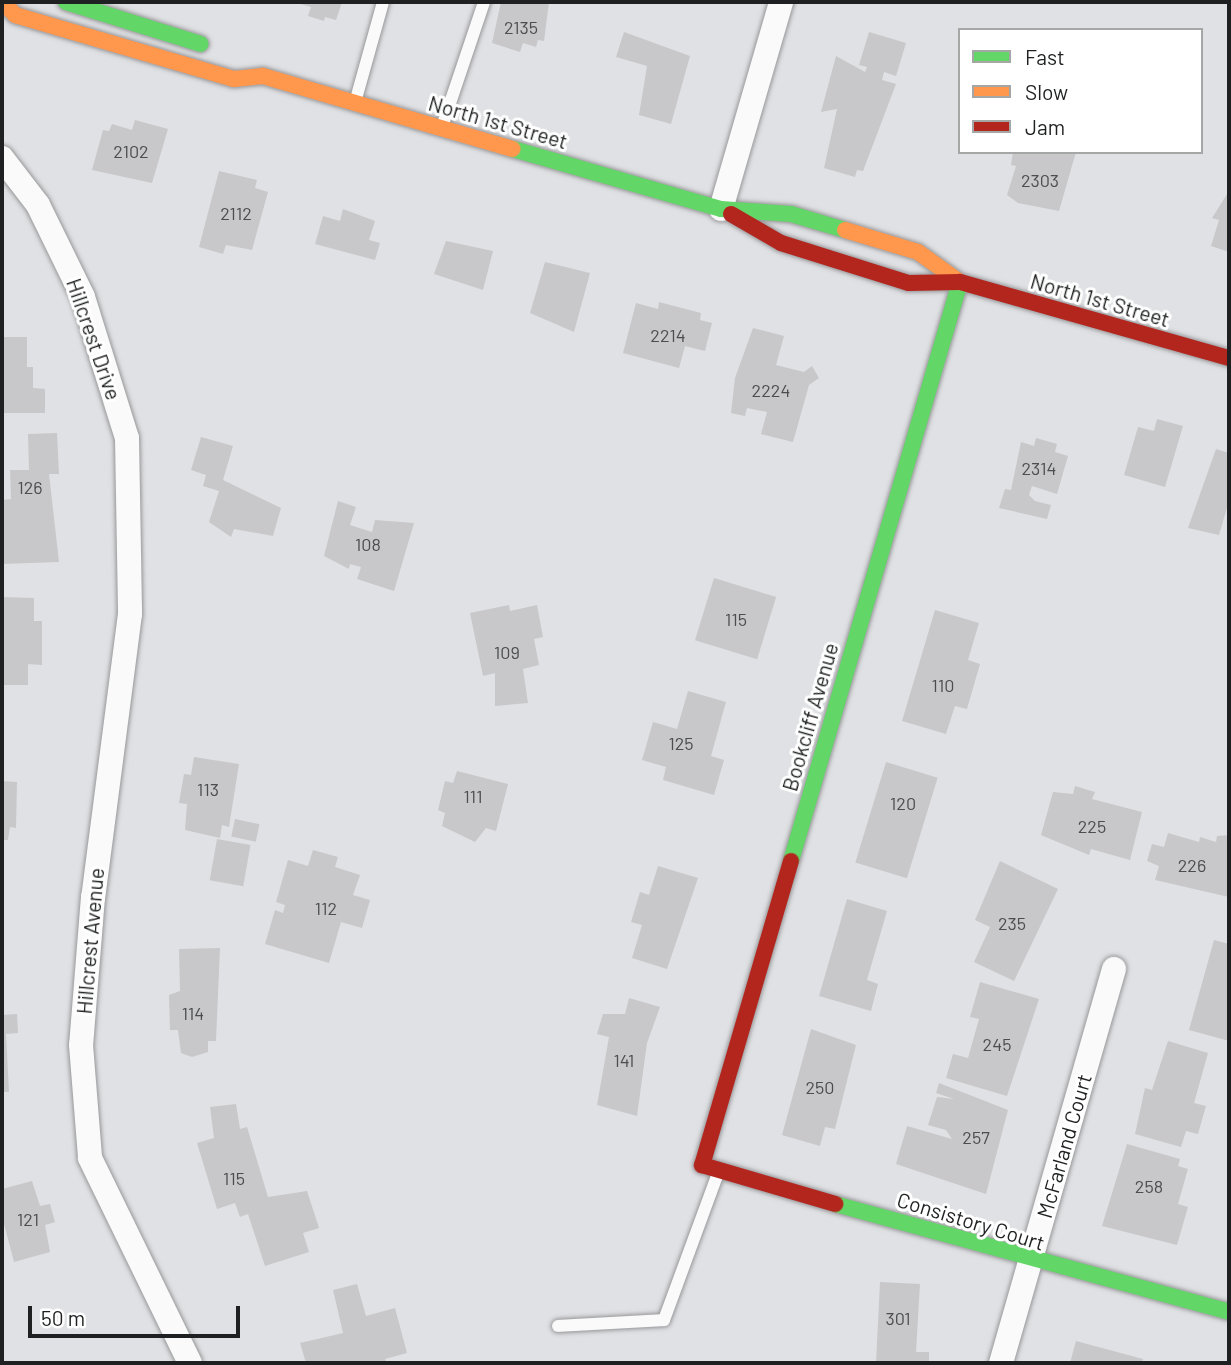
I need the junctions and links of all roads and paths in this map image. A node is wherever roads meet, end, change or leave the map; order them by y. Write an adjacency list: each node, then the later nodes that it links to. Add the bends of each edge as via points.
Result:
1 (4, 2): 9 (main road, North 1st Street, via 15,15 234,79)
2 (66, 2): 6 (main road)
3 (383, 2): 10 (lane)
4 (484, 2): 11 (lane)
5 (782, 2): 13 (street)
6 (130, 11): 7 (main road)
7 (215, 48)
8 (240, 57): 9 (main road, North 1st Street)
9 (263, 76): 10 (main road, North 1st Street)
10 (355, 102): 11 (main road, North 1st Street)
11 (442, 128): 13 (main road, North 1st Street)
12 (2, 158): 16 (street, Hillcrest Drive, via 38,205 83,298 127,438)
13 (722, 209): 14 (main road, North 1st Street, via 781,243 909,283); 14 (main road, North 1st Street, via 791,214 918,252)
14 (960, 282): 15 (main road, North 1st Street); 18 (main road, Bookcliff Avenue)
15 (1229, 358)
16 (129, 496): 23 (street, Hillcrest Avenue, via 130,614 93,897 82,1057 90,1158)
17 (1114, 969): 20 (street, McFarland Court)
18 (702, 1165): 19 (main road, Consistory Court)
19 (719, 1170): 20 (main road, Consistory Court); 22 (lane, via 664,1320)
20 (1031, 1262): 21 (main road, Consistory Court); 24 (street, McFarland Court)
21 (1229, 1312)
22 (558, 1326)
23 (190, 1363)
24 (1001, 1363)

